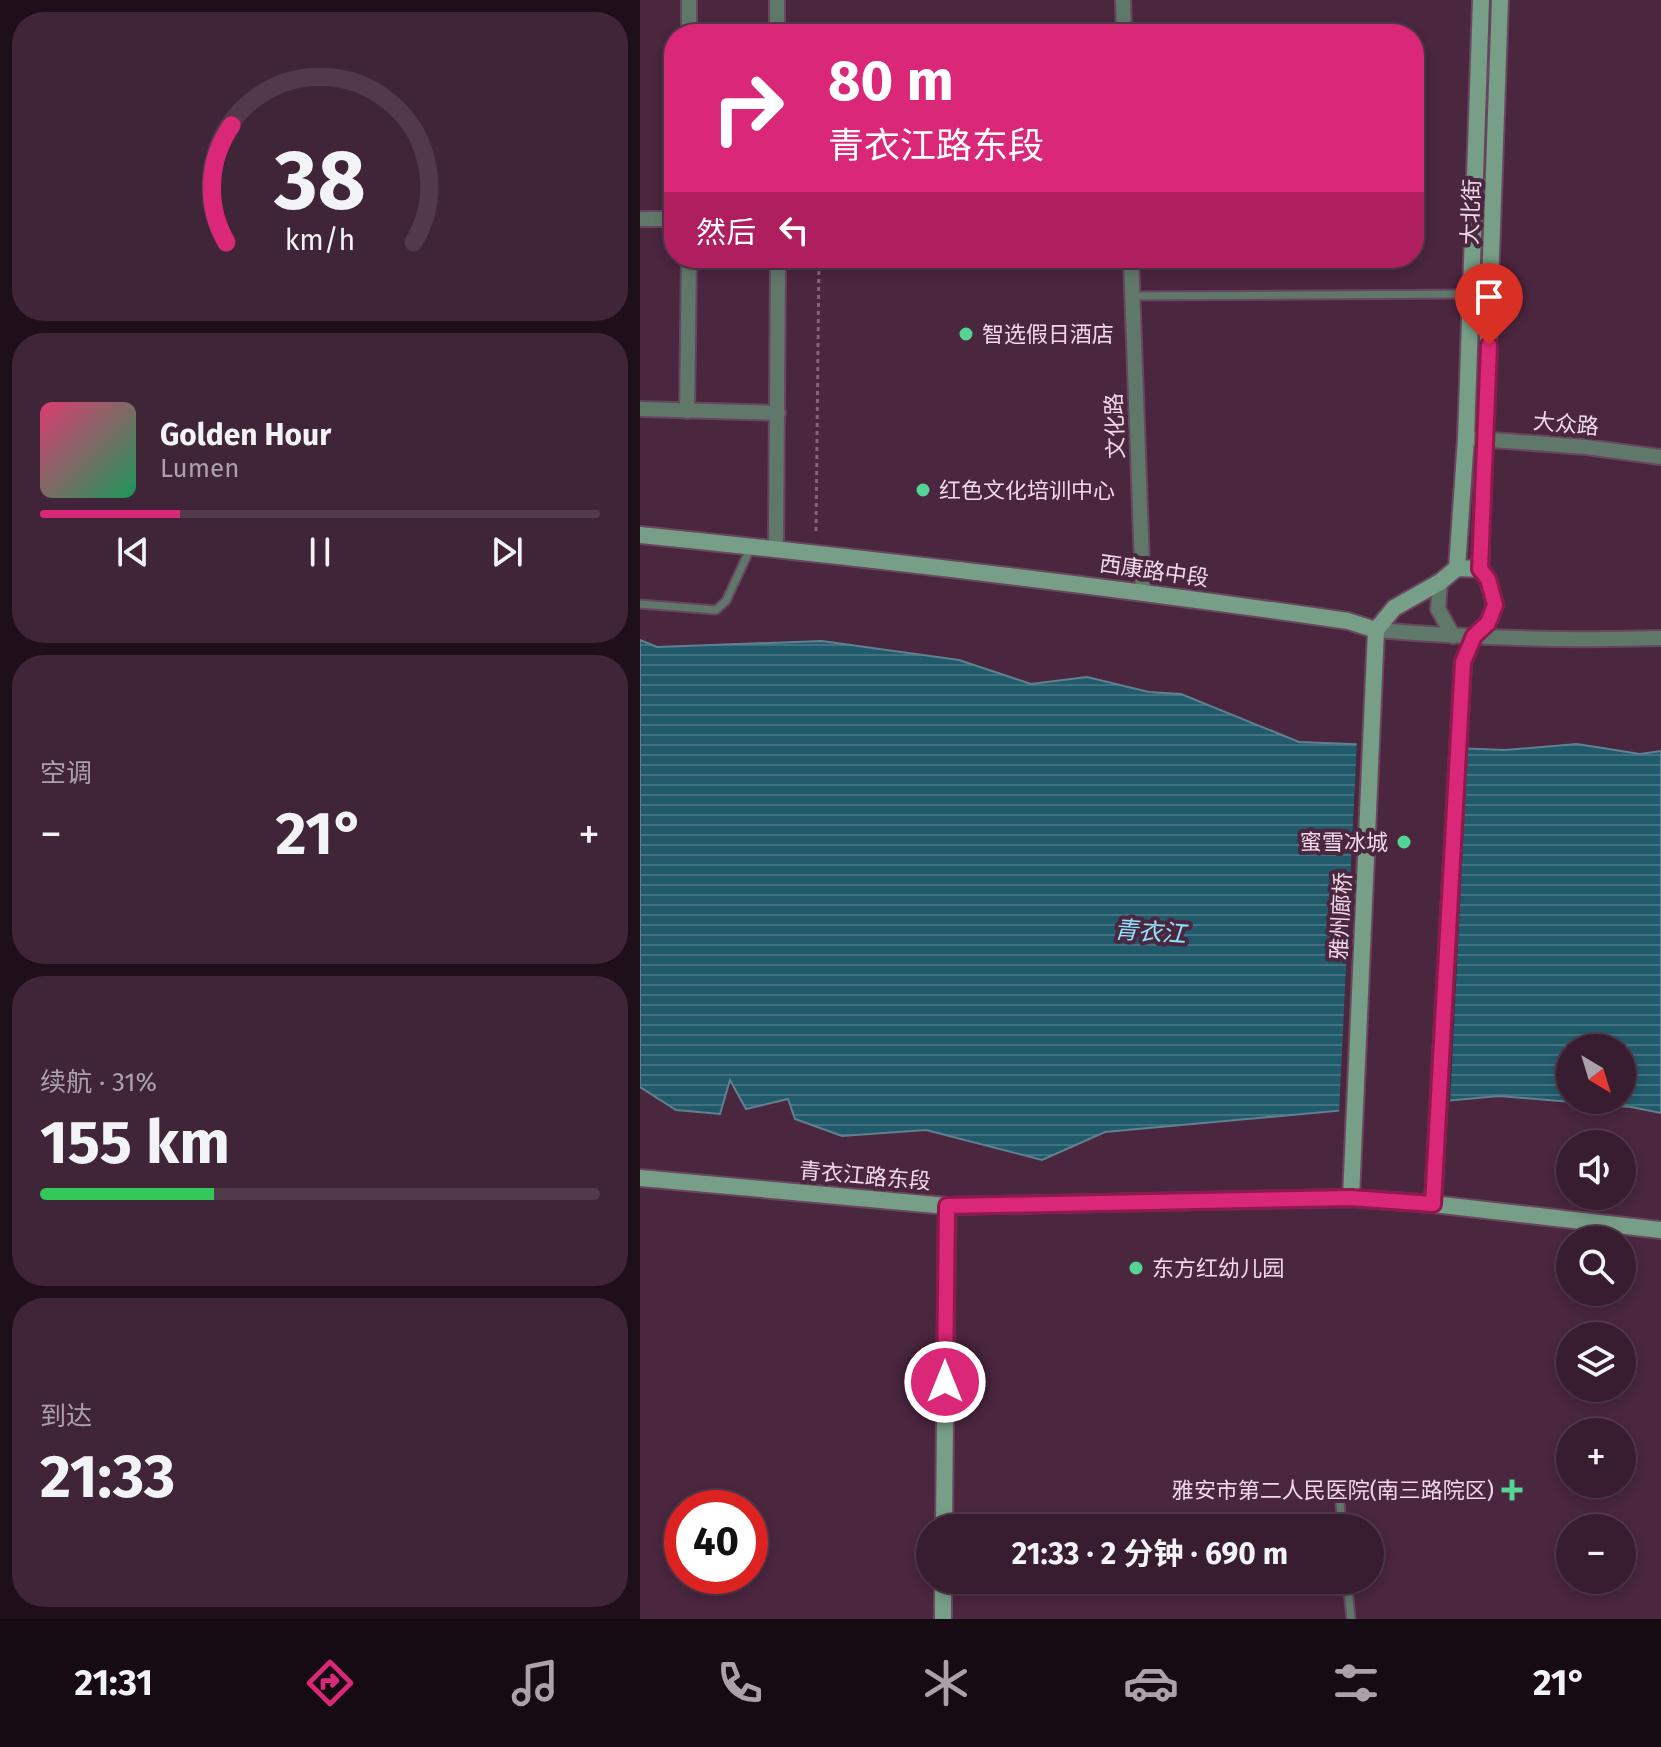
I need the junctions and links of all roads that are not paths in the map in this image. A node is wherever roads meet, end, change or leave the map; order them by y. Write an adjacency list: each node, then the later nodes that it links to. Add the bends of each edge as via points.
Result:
1 (689, 0): 6 (street)
2 (777, 0): 7 (street)
3 (1123, 0): 8 (street)
4 (1481, 0): 14 (main road, 大北街)
5 (1500, 0): 20 (main road, 大北街)
6 (689, 24)
7 (777, 24)
8 (1124, 24)
9 (640, 219): 10 (street)
10 (664, 219)
11 (689, 268): 17 (street)
12 (778, 268): 18 (street)
13 (1132, 268): 15 (street, 文化路)
14 (1471, 294): 15 (lane); 19 (main road, 大北街)
15 (1133, 296): 28 (street, 文化路)
16 (640, 409): 17 (street)
17 (687, 411): 18 (street)
18 (778, 413): 24 (street)
19 (1466, 438): 20 (street, 大众路); 25 (main road, 大北街)
20 (1486, 439): 21 (street, 大众路); 26 (main road, 大北街)
21 (1661, 457)
22 (640, 535): 23 (main road, 西康路中段)
23 (752, 545): 24 (main road, 西康路中段); 29 (lane, via 726,601 716,610)
24 (776, 549): 28 (main road, 西康路中段)
25 (1457, 568): 26 (main road); 27 (main road)
26 (1480, 569): 32 (main road, via 1495,605 1488,623)
27 (1440, 582): 30 (main road, via 1394,608); 31 (street, via 1438,609)
28 (1143, 592): 30 (main road, 西康路中段, via 1348,621)
29 (640, 604)
30 (1376, 630): 31 (street, 西康路中段); 35 (main road, 雅州廊桥)
31 (1453, 636): 32 (street, 西康路中段)
32 (1474, 636): 33 (street, 西康路中段); 36 (main road, via 1463,662)
33 (1661, 638)
34 (640, 1178): 37 (main road, 青衣江路东段)
35 (1351, 1198): 36 (main road, 青衣江路东段); 37 (main road, 青衣江路东段)
36 (1433, 1204): 38 (main road, 青衣江路东段)
37 (947, 1206): 40 (main road)
38 (1661, 1230)
39 (1340, 1503): 41 (lane)
40 (944, 1514)
41 (1341, 1514)
42 (943, 1594): 44 (main road)
43 (1348, 1594): 45 (lane)
44 (943, 1619)
45 (1351, 1619)

